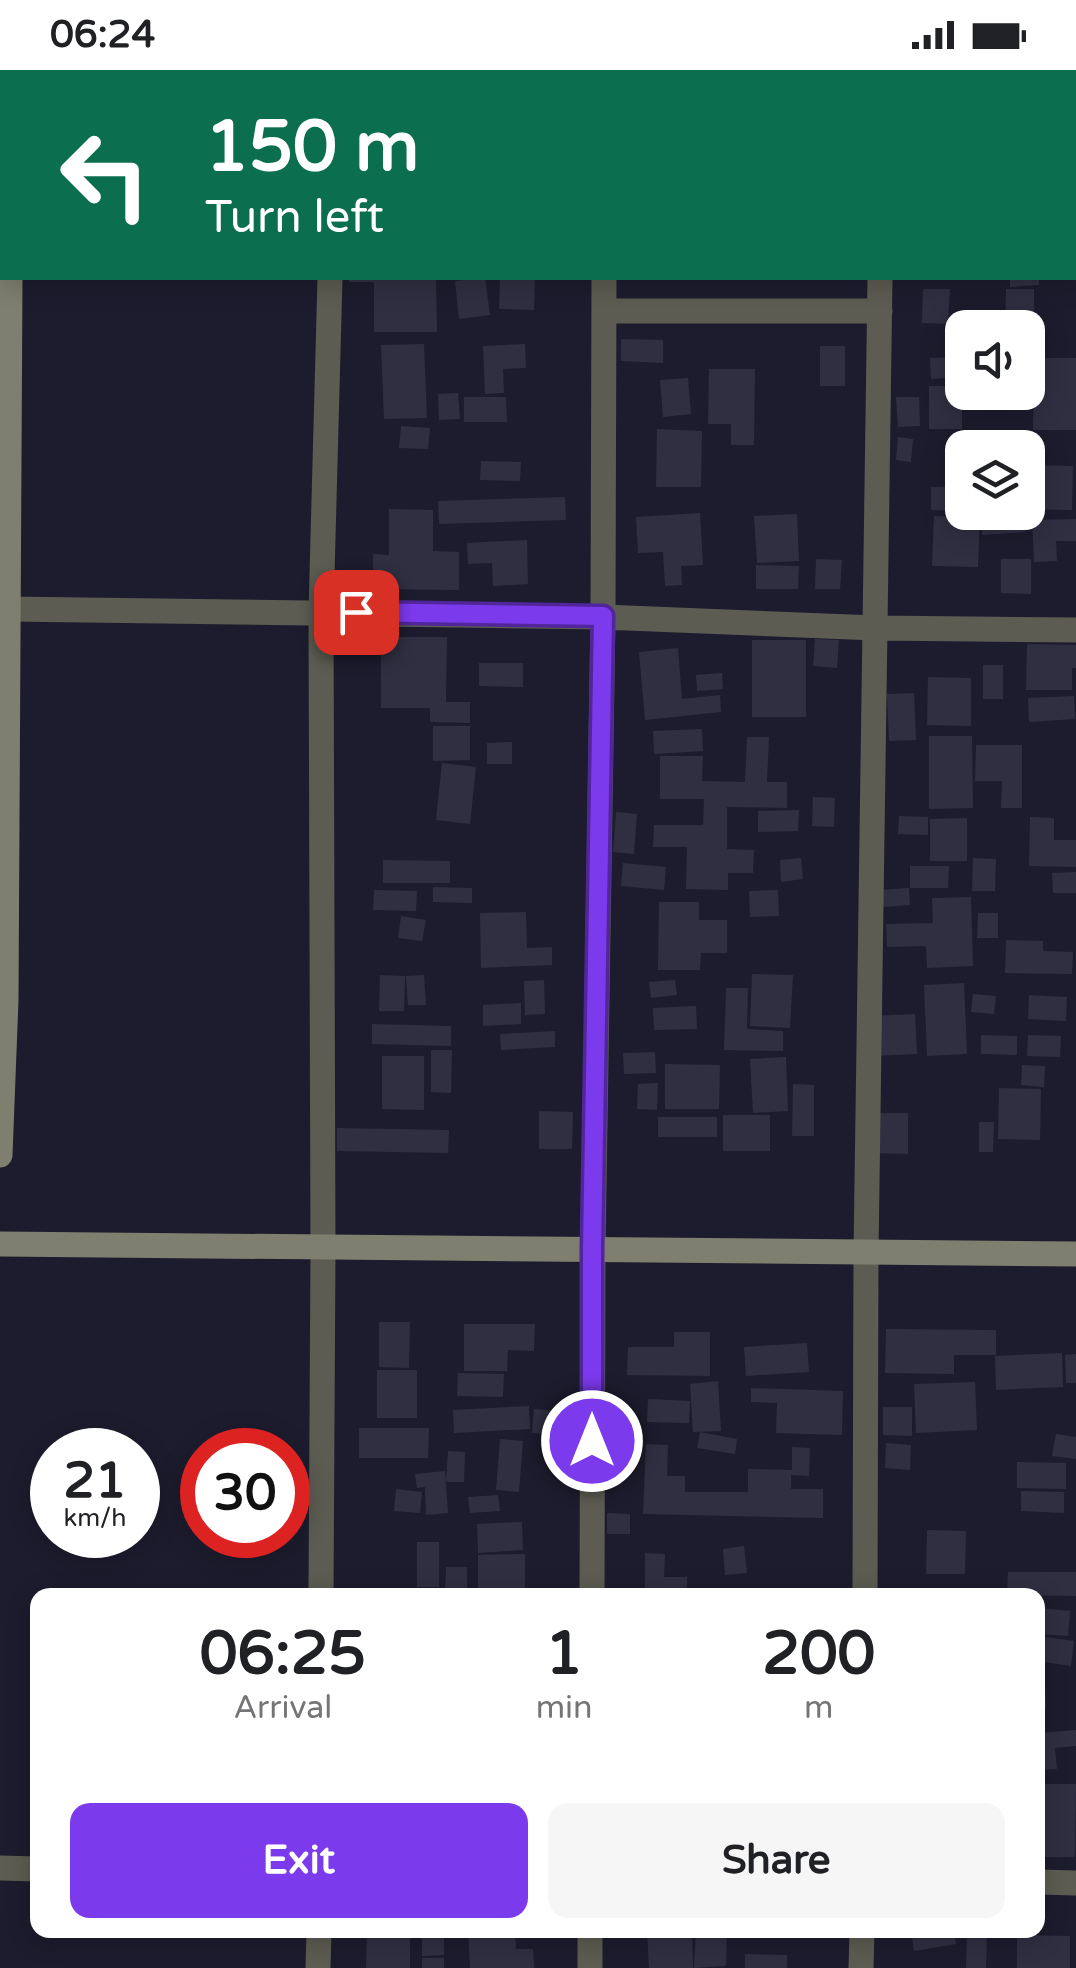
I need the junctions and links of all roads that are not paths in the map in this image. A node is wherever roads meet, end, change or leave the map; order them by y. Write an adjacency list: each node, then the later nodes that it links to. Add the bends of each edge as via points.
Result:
1 (10, 280): 7 (street)
2 (330, 280): 8 (street)
3 (604, 280): 5 (street)
4 (880, 280): 6 (street)
5 (604, 311): 6 (street); 9 (street)
6 (880, 311): 10 (street)
7 (8, 609): 8 (street); 12 (street)
8 (321, 612): 9 (street); 15 (street)
9 (603, 616): 10 (street); 16 (street)
10 (876, 628): 11 (street); 17 (street)
11 (1076, 630)
12 (3, 1000): 13 (street)
13 (0, 1155)
14 (0, 1244): 15 (street)
15 (323, 1249): 16 (street); 19 (street)
16 (592, 1249): 17 (street); 20 (street)
17 (866, 1253): 18 (street); 21 (street)
18 (1076, 1254)
19 (321, 1588)
20 (592, 1588)
21 (865, 1588)
22 (0, 1868): 23 (street)
23 (30, 1869)
24 (1045, 1882): 25 (street)
25 (1076, 1882)
26 (319, 1938): 29 (street)
27 (590, 1938): 30 (street)
28 (862, 1938): 31 (street)
29 (318, 1968)
30 (590, 1968)
31 (860, 1968)

